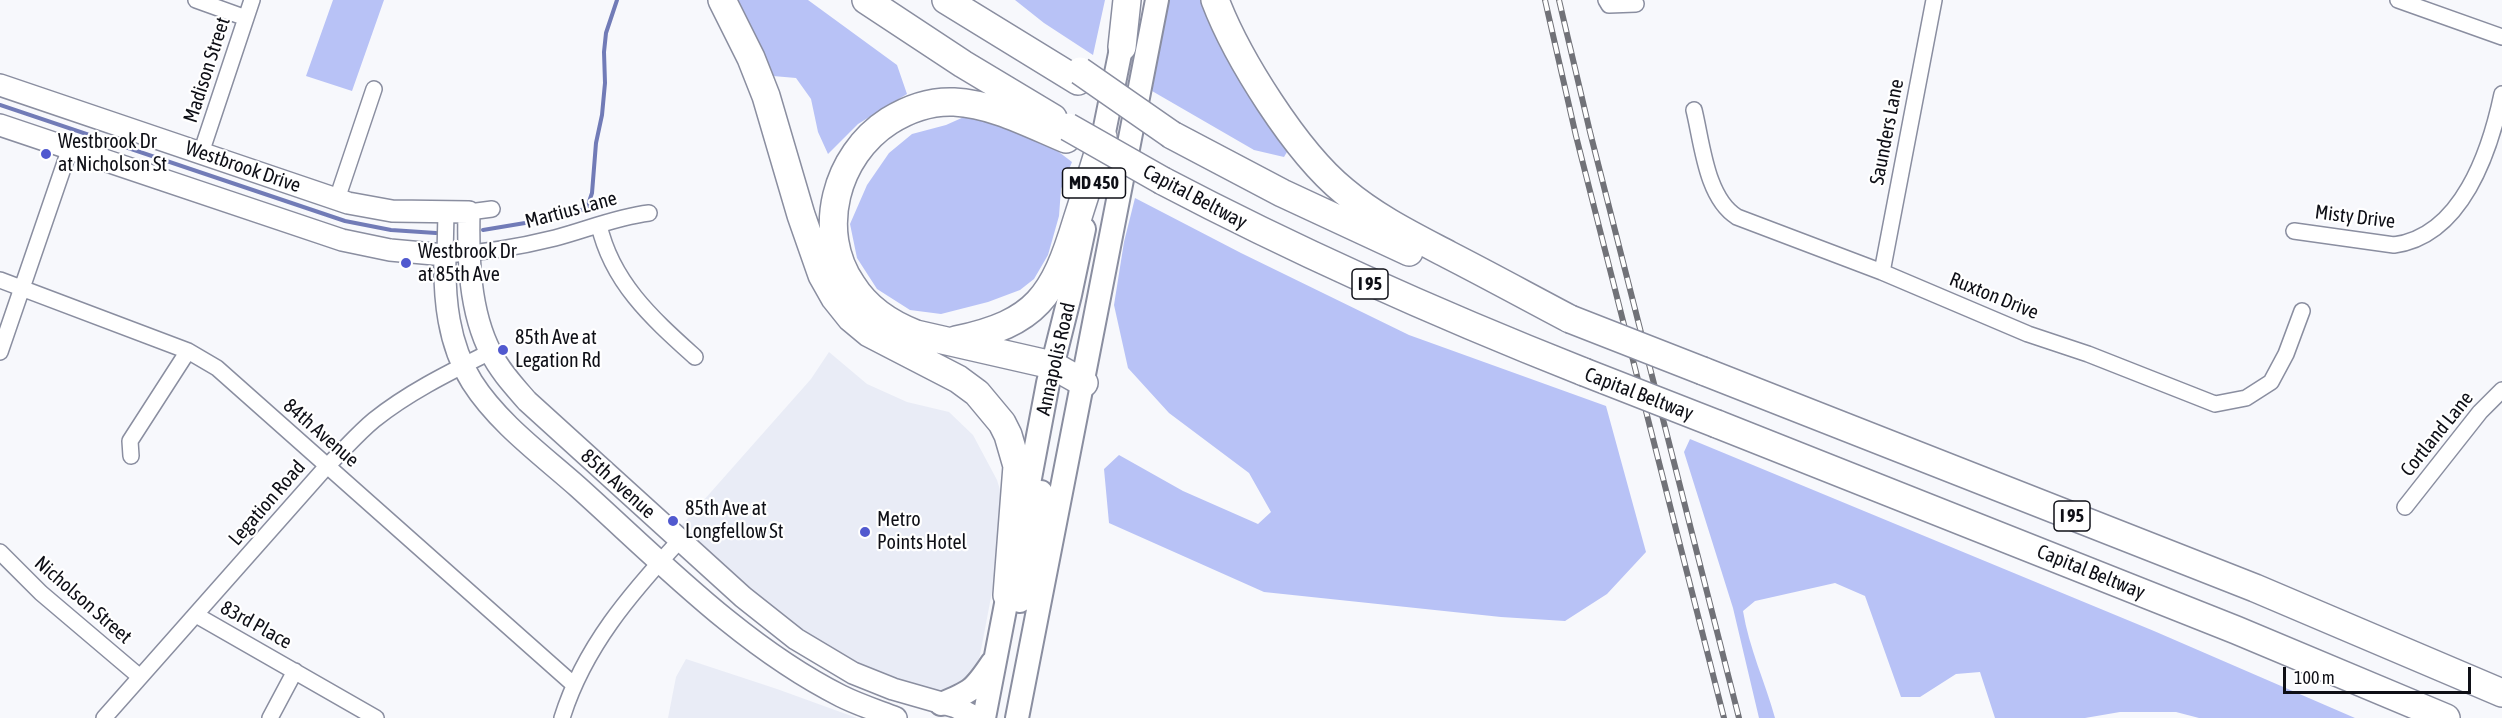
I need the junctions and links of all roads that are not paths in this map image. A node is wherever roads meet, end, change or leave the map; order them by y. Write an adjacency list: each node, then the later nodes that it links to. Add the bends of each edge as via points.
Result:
1 (196, 0): 14 (street)
2 (252, 0): 14 (street, Madison Street)
3 (722, 0): 45 (highway, via 766,96 822,275 851,318 888,345)
4 (866, 0): 23 (highway, Capital Beltway / I 95)
5 (946, 0): 17 (highway, I 95)
6 (977, 0): 17 (highway)
7 (1129, 0): 16 (highway)
8 (1157, 0): 49 (main road, Annapolis Road / MD 450)
9 (1215, 0): 40 (highway, via 1239,52 1280,118 1342,190 1391,224)
10 (1606, 0): 13 (street, via 1609,5)
11 (1934, 0): 36 (street, Saunders Lane)
12 (2398, 0): 15 (street)
13 (1636, 4)
14 (246, 18): 26 (street, Madison Street)
15 (2502, 37)
16 (1122, 47): 24 (main road, Annapolis Road / MD 450)
17 (1079, 76): 40 (highway, I 95, bridge, via 1172,135 1281,193 1487,287)
18 (0, 85): 26 (street, Westbrook Drive)
19 (374, 89): 27 (street)
20 (2502, 94): 33 (street, Misty Drive, via 2488,151 2472,184 2435,227 2405,244 2394,245)
21 (1694, 110): 36 (street, Ruxton Drive, via 1710,180 1732,214)
22 (0, 125): 25 (street, Westbrook Drive)
23 (1067, 133): 41 (highway, via 983,106 953,102 926,105 901,113 879,127 847,165 833,210 834,233 850,284 879,316 916,334); 60 (highway, Capital Beltway / I 95, bridge, via 1267,235 1476,330)
24 (1103, 137): 41 (highway, via 1060,272 1048,292 1031,309 997,330); 48 (main road, Annapolis Road / MD 450)
25 (70, 148): 35 (street, Westbrook Drive, via 342,240); 38 (street)
26 (201, 153): 27 (street, Westbrook Drive)
27 (337, 199): 30 (street, Westbrook Drive, via 392,211)
28 (492, 209): 29 (street, Westbrook Drive)
29 (469, 212): 30 (street, Westbrook Drive); 34 (street, 85th Avenue)
30 (446, 213): 35 (street, 85th Avenue)
31 (649, 213): 32 (street, Martius Lane)
32 (599, 225): 34 (street, Martius Lane, via 555,238); 46 (street, via 608,256 622,283 652,318)
33 (2294, 231)
34 (468, 254): 35 (street, Westbrook Drive); 44 (street, 85th Avenue, via 478,314)
35 (445, 255): 47 (street, 85th Avenue, via 449,320)
36 (1882, 272): 39 (street, Ruxton Drive, via 2215,404 2246,398 2271,382)
37 (0, 280): 38 (street, 84th Avenue)
38 (23, 287): 42 (street, 84th Avenue); 43 (street)
39 (2302, 311)
40 (1570, 319): 66 (highway, I 95, bridge, via 2255,588)
41 (949, 342): 48 (highway)
42 (188, 351): 52 (street, via 130,441); 53 (street, 84th Avenue, via 217,368)
43 (0, 352)
44 (490, 352): 47 (street, Legation Road); 55 (street, 85th Avenue, via 527,401)
45 (909, 353): 48 (highway); 58 (highway, via 976,393 1008,435 1017,466)
46 (695, 357)
47 (463, 366): 53 (street, Legation Road, via 391,408 361,431); 57 (street, 85th Avenue, via 502,419)
48 (1050, 374): 49 (highway); 51 (main road, Annapolis Road / MD 450)
49 (1084, 384): 76 (main road, Annapolis Road / MD 450)
50 (2502, 390): 54 (street, Cortland Lane)
51 (1041, 421): 58 (main road, Annapolis Road / MD 450); 75 (main road, via 1049,438)
52 (131, 456)
53 (327, 466): 59 (street, Legation Road); 65 (street, 84th Avenue)
54 (2405, 507)
55 (680, 540): 57 (street); 62 (street, 85th Avenue, via 771,620)
56 (0, 552): 64 (street, Nicholson Street)
57 (660, 561): 65 (street, via 614,615); 68 (street, 85th Avenue, via 724,617 784,662 843,697)
58 (1007, 595): 61 (main road, Annapolis Road / MD 450)
59 (196, 615): 63 (street, 83rd Place); 64 (street, Legation Road)
60 (2236, 630): 77 (highway); 78 (highway, Capital Beltway / I 95)
61 (996, 656): 67 (main road, via 968,693); 74 (main road, Annapolis Road / MD 450)
62 (846, 669): 67 (street, 85th Avenue, via 893,690); 68 (street, via 894,701)
63 (295, 671): 70 (street, 83rd Place); 71 (street, 83rd Place)
64 (141, 677): 69 (street, Legation Road)
65 (573, 684): 72 (street)
66 (2502, 691)
67 (941, 704): 73 (street, 85th Avenue)
68 (894, 717)
69 (104, 718)
70 (270, 718)
71 (376, 718)
72 (562, 718)
73 (977, 718)
74 (984, 718)
75 (998, 718)
76 (1017, 718)
77 (2422, 718)
78 (2445, 718)

